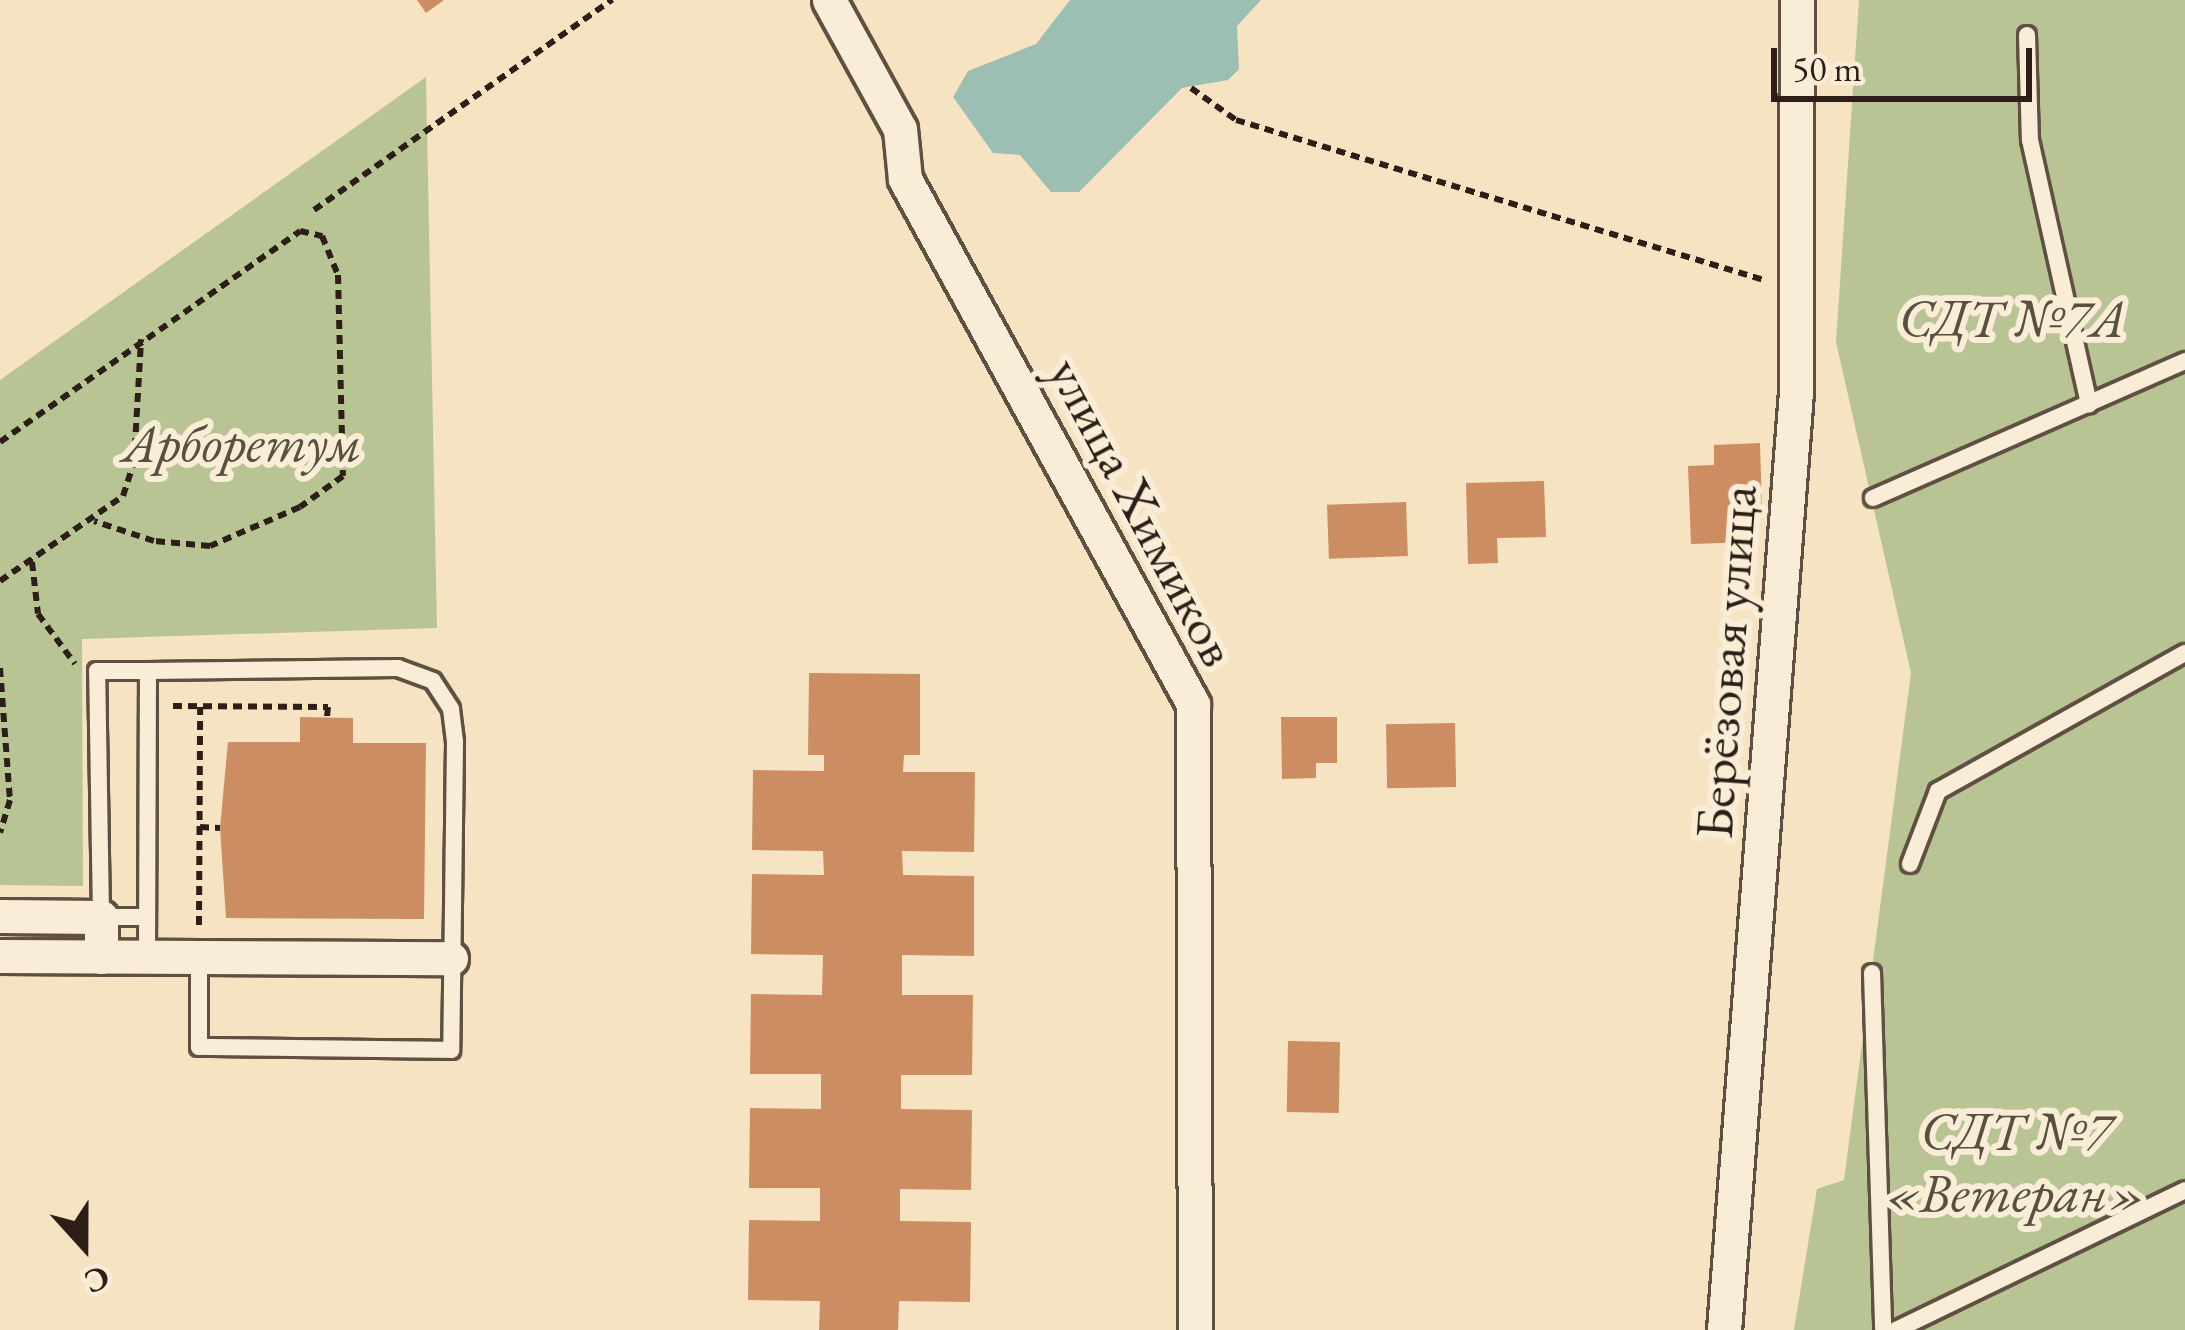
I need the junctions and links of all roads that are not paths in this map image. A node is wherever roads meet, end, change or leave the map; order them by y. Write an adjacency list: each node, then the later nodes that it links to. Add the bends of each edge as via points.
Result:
1 (829, 0): 20 (street, улица Химиков, via 900,130 905,179 1193,704)
2 (1797, 0): 21 (street, Берёзовая улица, via 1790,288 1796,392)
3 (2027, 35): 5 (lane, via 2030,140)
4 (2185, 362): 5 (lane)
5 (2090, 405): 6 (lane)
6 (1873, 499)
7 (2185, 653): 9 (lane, via 1937,791)
8 (148, 671): 11 (lane, via 97,670); 12 (lane); 17 (lane, via 398,668 433,681 451,709 455,742)
9 (1910, 864)
10 (0, 916): 11 (street)
11 (100, 916): 12 (lane); 15 (street)
12 (147, 917): 16 (lane)
13 (191, 944): 16 (street); 17 (street); 17 (lane, via 200,1047 451,1050)
14 (0, 956): 15 (street)
15 (101, 957): 16 (street)
16 (147, 957)
17 (451, 958)
18 (1872, 973): 22 (lane)
19 (2185, 1190): 23 (lane)
20 (1195, 1330)
21 (1724, 1330)
22 (1883, 1330)
23 (1896, 1330)

